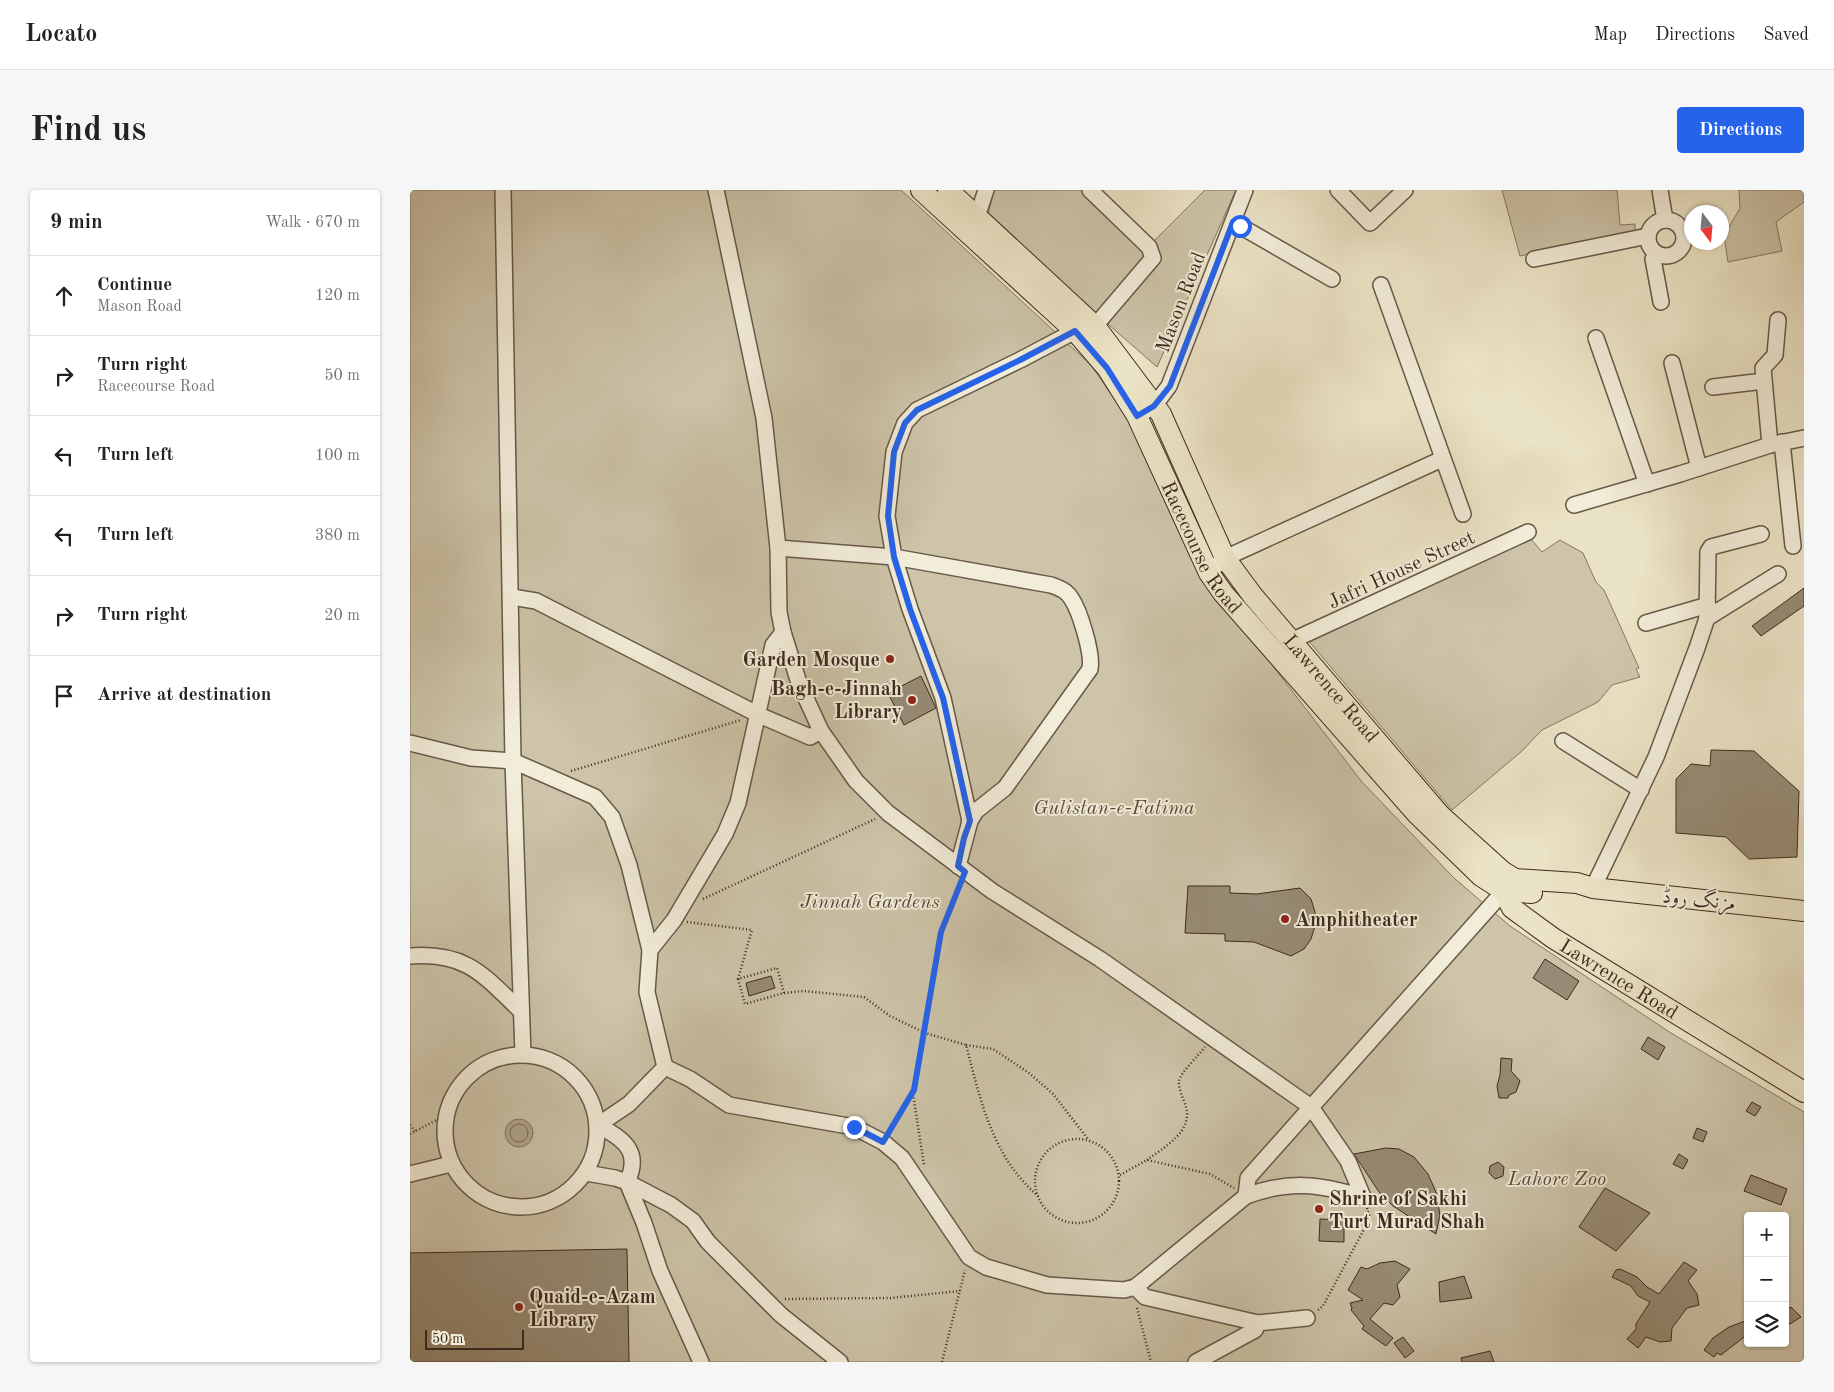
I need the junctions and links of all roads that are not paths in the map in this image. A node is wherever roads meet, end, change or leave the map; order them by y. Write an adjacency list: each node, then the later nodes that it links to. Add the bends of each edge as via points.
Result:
1 (503, 190): 43 (street)
2 (716, 190): 38 (street, via 764,418)
3 (921, 190): 13 (main road, Racecourse Road)
4 (948, 190): 13 (main road)
5 (986, 190): 13 (street)
6 (1090, 190): 21 (street, via 1149,246 1152,258)
7 (1245, 190): 12 (street, Mason Road)
8 (1338, 190): 9 (street, via 1370,223)
9 (1405, 190)
10 (1660, 190): 11 (street)
11 (1665, 220): 14 (street, via 1654,225); 15 (street, via 1677,223 1682,229 1684,245 1672,256)
12 (1233, 222): 17 (street); 26 (street, Mason Road, via 1170,386)
13 (972, 224): 21 (main road, Racecourse Road)
14 (1648, 236): 15 (street); 16 (street)
15 (1656, 254): 19 (street, via 1653,258)
16 (1534, 259)
17 (1332, 279)
18 (1381, 285): 30 (street)
19 (1661, 302)
20 (1778, 320): 24 (street, via 1775,354 1763,368)
21 (1085, 325): 26 (main road, Lawrence Road); 27 (main road, Racecourse Road); 39 (street, via 917,410 905,423 894,452 890,482 888,516)
22 (1596, 338): 32 (street)
23 (1672, 363): 31 (street)
24 (1764, 381): 25 (street); 29 (street)
25 (1713, 387)
26 (1154, 406): 27 (street, Mason Road); 40 (main road, Lawrence Road, via 1161,414)
27 (1137, 416): 41 (main road, Racecourse Road)
28 (1804, 438): 29 (street)
29 (1776, 444): 31 (street); 37 (street)
30 (1442, 459): 34 (street); 40 (street)
31 (1699, 468): 32 (street)
32 (1647, 484): 33 (street)
33 (1574, 505)
34 (1463, 514)
35 (1528, 532): 47 (street, Jafri House Street)
36 (1761, 534): 44 (street, via 1711,547 1708,552)
37 (1793, 546)
38 (778, 548): 39 (street); 46 (street)
39 (894, 557): 54 (street, via 943,698); 54 (street, via 1060,588 1072,599 1091,655 1087,676 1047,732 1005,788 976,811)
40 (1225, 558): 41 (street); 47 (main road, Lawrence Road)
41 (1209, 573): 56 (main road, Racecourse Road, via 1416,813 1481,876)
42 (1778, 574): 44 (street)
43 (512, 597): 48 (street, via 536,601); 52 (street)
44 (1708, 611): 45 (street); 53 (street, via 1656,757)
45 (1646, 623)
46 (783, 632): 48 (street, via 773,645); 49 (street, via 799,683)
47 (1291, 641): 56 (main road, Lawrence Road, via 1440,815)
48 (759, 715): 49 (street, via 810,737); 61 (street, via 738,803 725,834 677,914)
49 (821, 731): 55 (street, via 856,781 888,813)
50 (1563, 741): 53 (street)
51 (410, 743): 52 (street, via 471,758)
52 (513, 761): 61 (street, via 595,797 612,817 630,865); 63 (street)
53 (1640, 790): 57 (street)
54 (970, 821): 55 (street, via 964,838)
55 (962, 869): 67 (street, via 1100,959)
56 (1505, 883): 57 (main road, مزنگ روڈ, via 1515,879 1577,883); 58 (main road, مزنگ روڈ); 60 (main road, Lawrence Road, via 1512,908); 67 (street)
57 (1593, 888): 58 (main road, مزنگ روڈ, via 1575,894); 59 (main road, مزنگ روڈ)
58 (1533, 893): 60 (main road, via 1525,909)
59 (1804, 911)
60 (1528, 921): 66 (main road, Lawrence Road)
61 (650, 950): 65 (street, via 647,992)
62 (410, 956): 63 (street, via 450,957 479,970)
63 (521, 1011): 64 (street)
64 (523, 1055): 68 (street, via 551,1060 574,1075 591,1098); 69 (street, via 504,1056 486,1063 457,1089 444,1126)
65 (665, 1067): 68 (street, via 629,1104); 74 (street, via 729,1105 854,1127 883,1142 902,1158 969,1257 986,1267 1047,1285)
66 (1804, 1092)
67 (1311, 1107): 73 (street, via 1248,1178); 73 (street, via 1348,1161 1363,1197 1334,1189 1281,1185)
68 (598, 1124): 71 (street, via 596,1150); 72 (street, via 622,1138 632,1156 633,1170)
69 (451, 1164): 70 (street); 71 (street, via 462,1181 477,1194 495,1204 515,1208 536,1207 555,1200)
70 (410, 1174)
71 (586, 1174): 72 (street)
72 (627, 1182): 77 (street, via 660,1272); 78 (street, via 671,1205 693,1221 708,1242 781,1315)
73 (1246, 1196): 74 (street)
74 (1140, 1292): 76 (street)
75 (1308, 1318): 76 (street)
76 (1258, 1323): 79 (street, via 1256,1330)
77 (701, 1362)
78 (840, 1362)
79 (1196, 1362)

